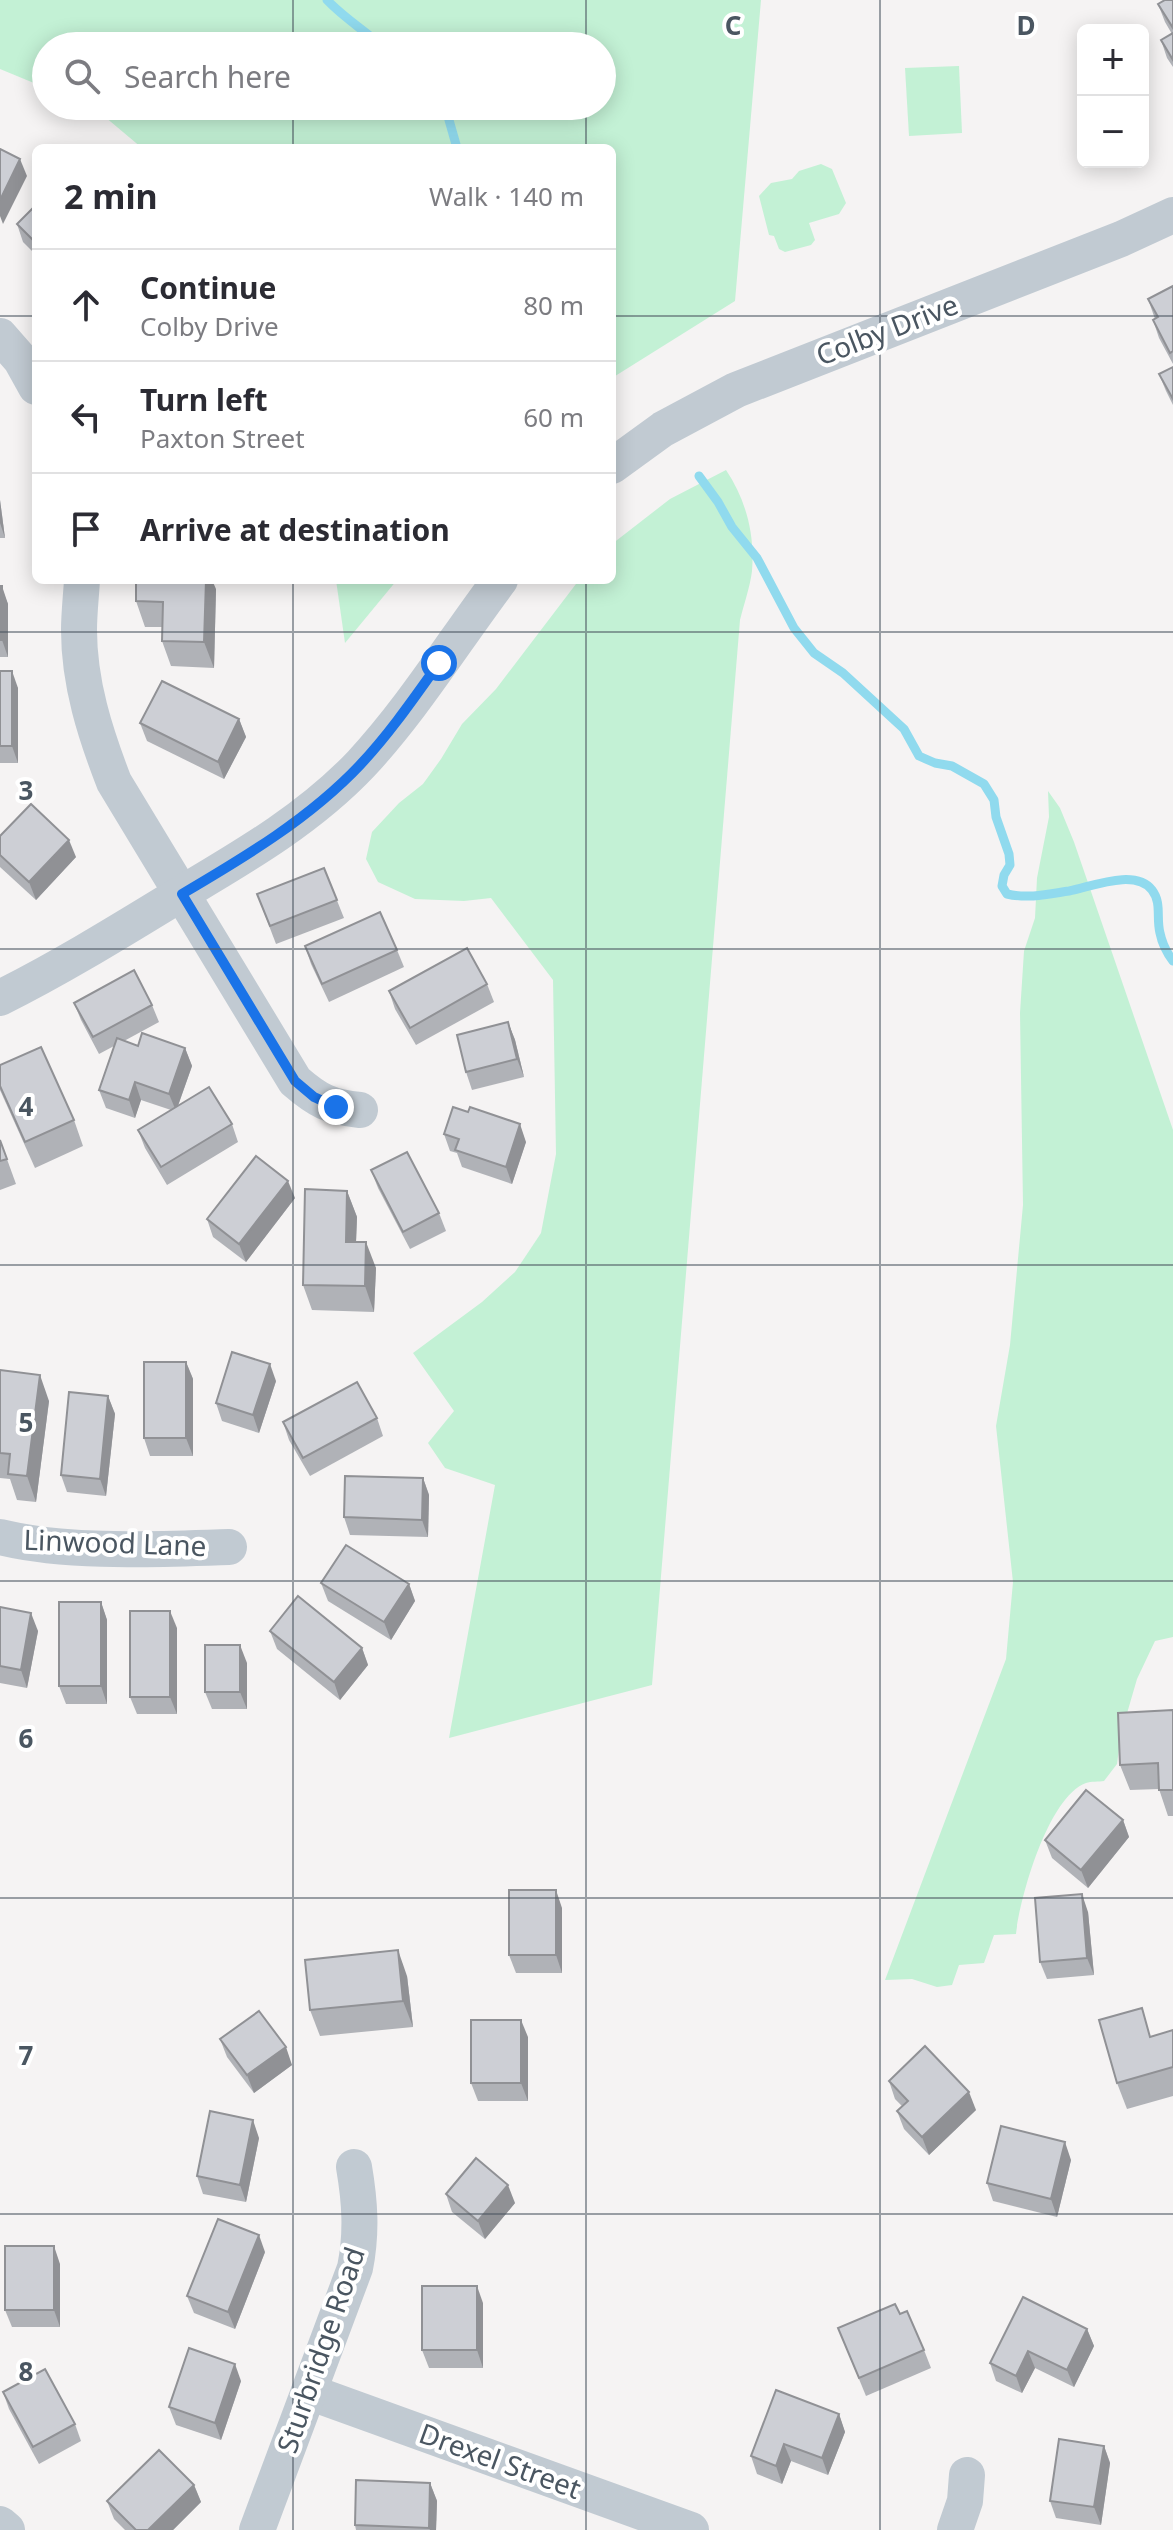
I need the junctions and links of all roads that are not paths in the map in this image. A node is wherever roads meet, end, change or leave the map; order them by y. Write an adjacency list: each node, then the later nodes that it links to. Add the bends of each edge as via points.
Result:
1 (1173, 215): 4 (street, Colby Drive, via 736,390 663,429)
2 (0, 336): 3 (street)
3 (32, 380)
4 (616, 463)
5 (82, 584): 7 (street, via 79,631 96,734 114,782)
6 (497, 584): 7 (street, via 358,767 268,841)
7 (182, 894): 8 (street); 9 (street, via 295,1081 336,1107)
8 (0, 998)
9 (360, 1110)
10 (0, 1537): 11 (street, Linwood Lane, via 60,1546)
11 (229, 1547)
12 (354, 2167): 13 (street, Sturbridge Road, via 361,2240)
13 (309, 2392): 17 (street, Sturbridge Road); 18 (street, Drexel Street)
14 (967, 2475): 19 (street)
15 (0, 2524): 16 (street)
16 (7, 2530)
17 (257, 2530)
18 (691, 2530)
19 (955, 2530)

